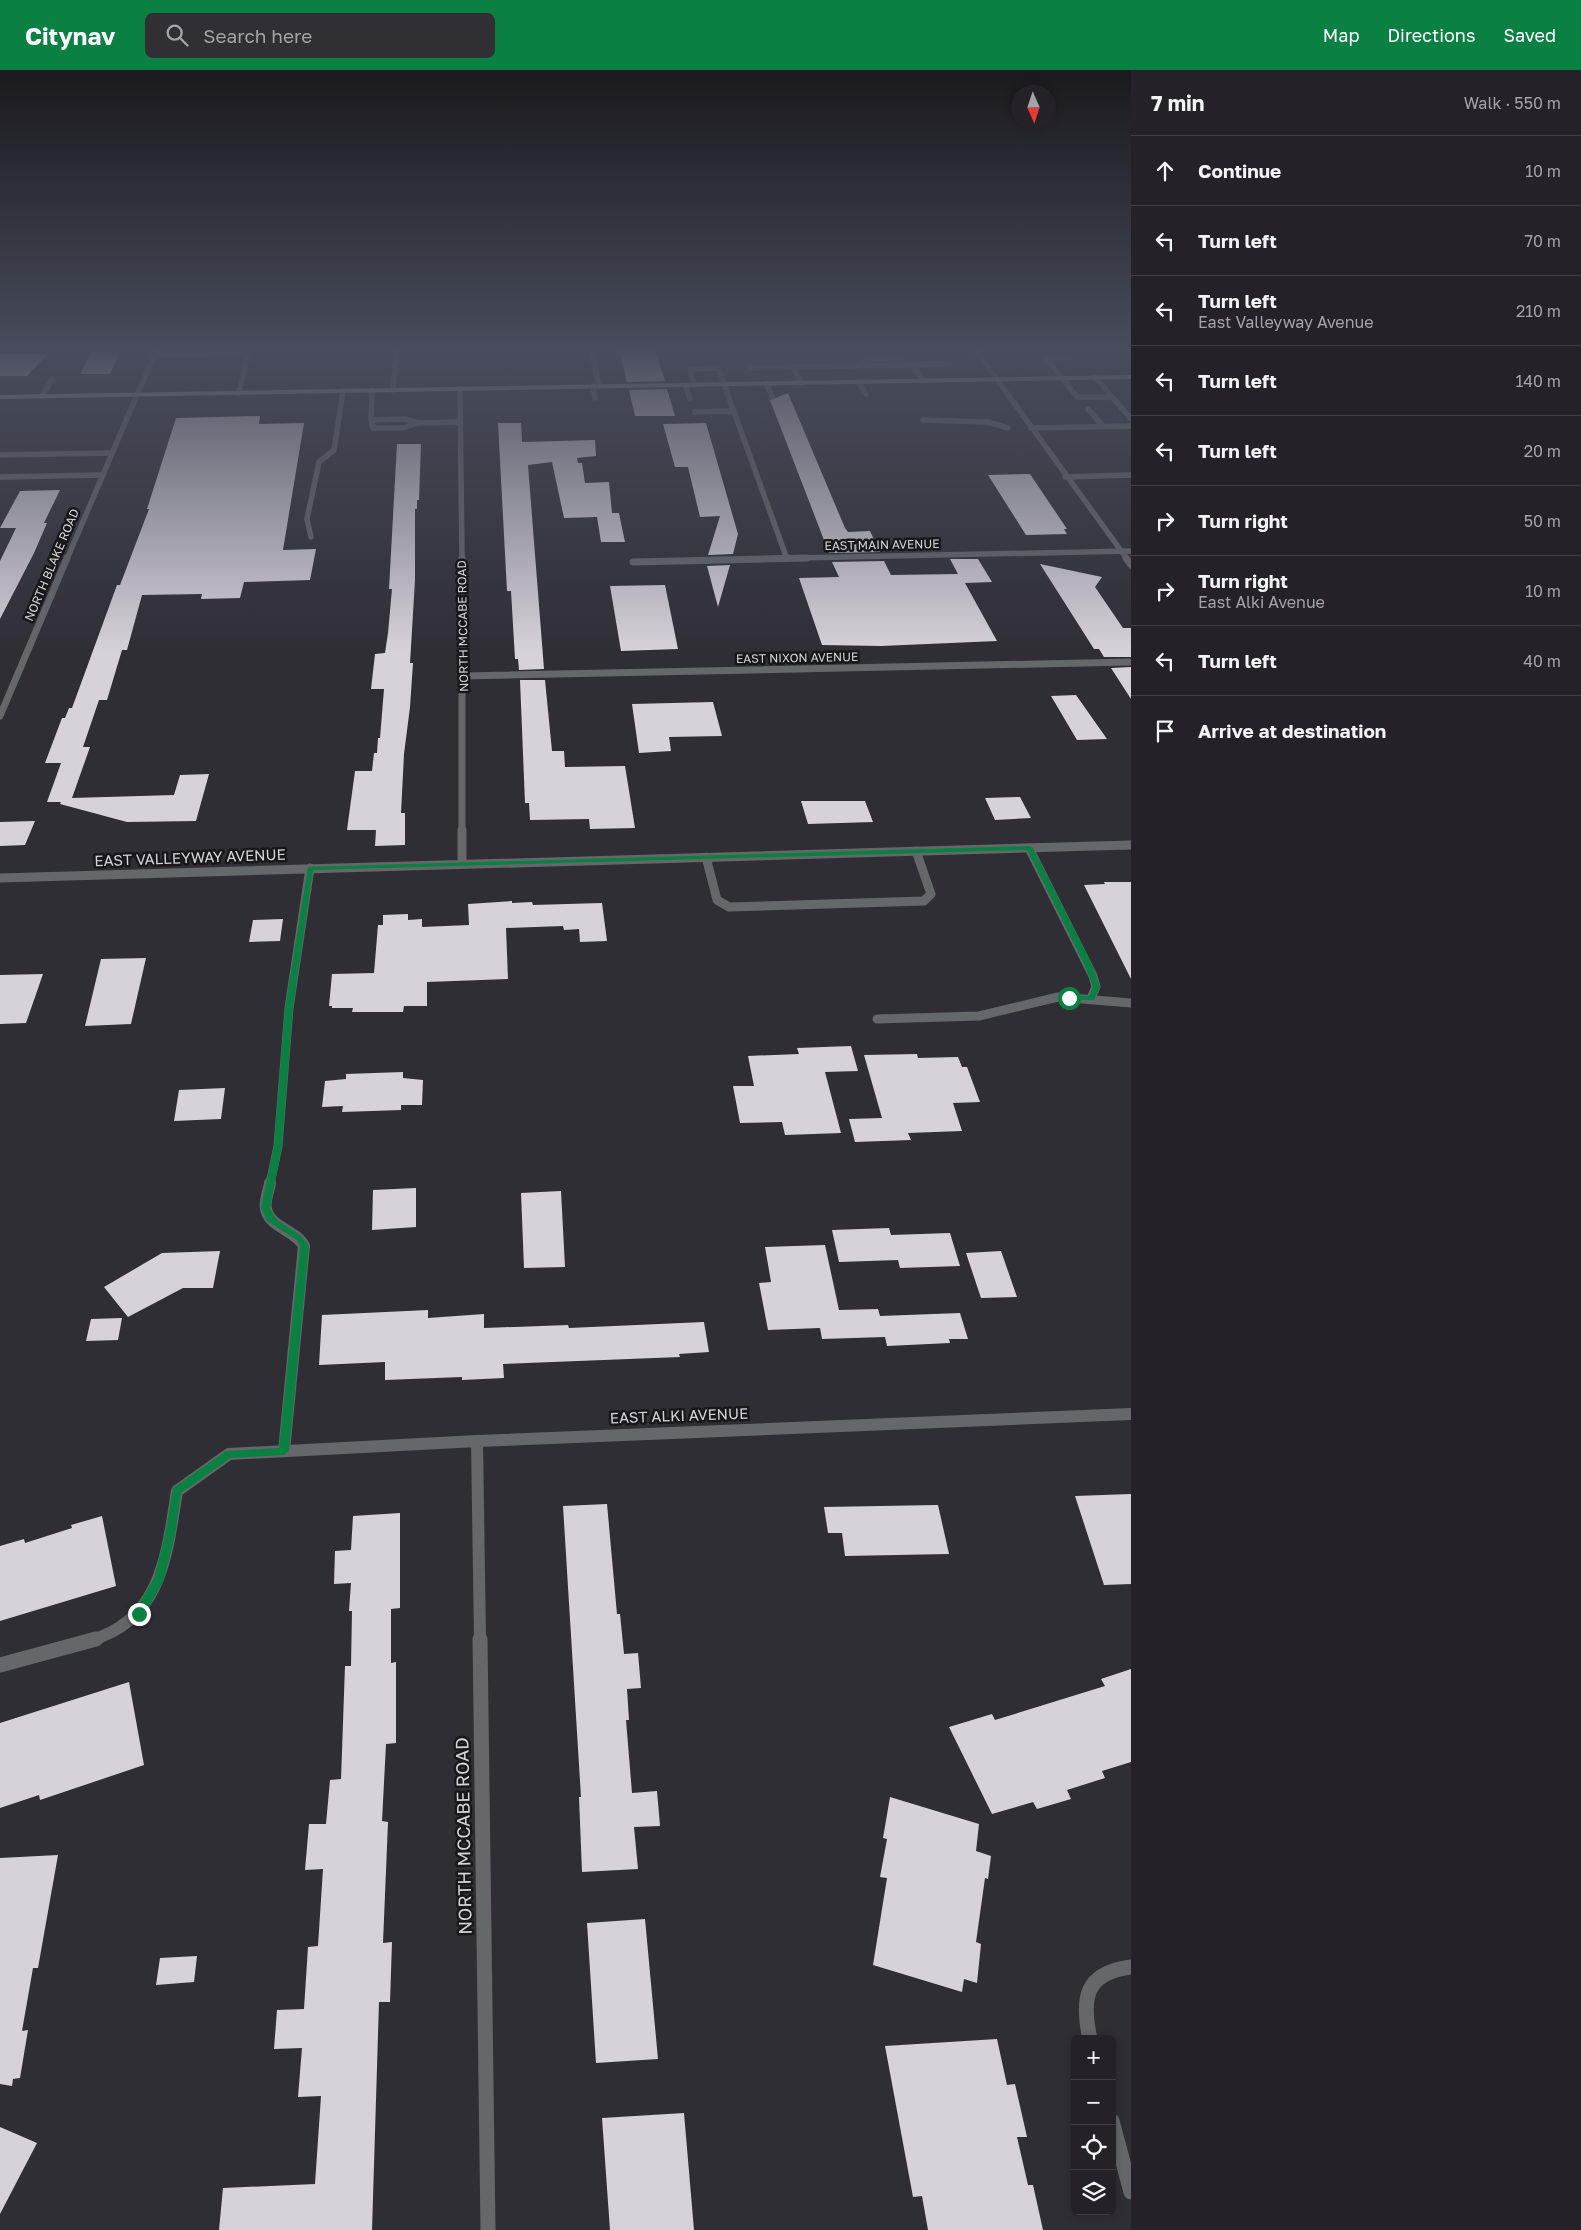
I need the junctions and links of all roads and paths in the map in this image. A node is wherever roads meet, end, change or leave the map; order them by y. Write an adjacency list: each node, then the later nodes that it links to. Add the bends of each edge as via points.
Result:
1 (113, 450): 6 (street, NORTH BLAKE ROAD)
2 (334, 450): 12 (street, via 320,462 307,519)
3 (460, 450): 19 (street, NORTH MCCABE ROAD)
4 (748, 450): 15 (street)
5 (1046, 450): 11 (street)
6 (112, 453): 7 (street); 8 (street, NORTH BLAKE ROAD)
7 (0, 455)
8 (103, 475): 10 (street); 20 (street, NORTH BLAKE ROAD)
9 (1131, 475): 11 (street)
10 (0, 477)
11 (1065, 477): 13 (street)
12 (311, 537)
13 (1121, 551): 14 (street, EAST MAIN AVENUE); 15 (street, EAST MAIN AVENUE); 17 (street)
14 (1131, 551)
15 (787, 559): 16 (street, EAST MAIN AVENUE)
16 (633, 562)
17 (1131, 565)
18 (1131, 662): 19 (street, EAST NIXON AVENUE)
19 (464, 676): 25 (street, NORTH MCCABE ROAD)
20 (0, 716)
21 (1131, 845): 22 (street, EAST VALLEYWAY AVENUE)
22 (1029, 848): 23 (street, EAST VALLEYWAY AVENUE); 28 (street, via 1093,976 1096,987)
23 (916, 851): 24 (street, EAST VALLEYWAY AVENUE); 24 (street, via 932,894 924,901 749,907 729,907 717,900)
24 (706, 857): 25 (street, EAST VALLEYWAY AVENUE)
25 (462, 864): 26 (street, EAST VALLEYWAY AVENUE)
26 (310, 868): 27 (street, EAST VALLEYWAY AVENUE); 33 (street, via 289,1008 278,1146 265,1208 270,1219 300,1238 304,1246)
27 (0, 878)
28 (1091, 998): 29 (street, via 1110,1003); 30 (street, via 1047,999 979,1016)
29 (1131, 1003)
30 (876, 1019)
31 (1131, 1414): 32 (street, EAST ALKI AVENUE)
32 (477, 1441): 33 (street, EAST ALKI AVENUE); 39 (street, NORTH MCCABE ROAD)
33 (284, 1451): 34 (street, EAST ALKI AVENUE, via 229,1454 177,1491 159,1580 139,1614 102,1637)
34 (0, 1665)
35 (1131, 1967): 36 (street, via 1103,1974 1092,1984 1085,2002)
36 (1089, 2035)
37 (1113, 2125): 38 (street)
38 (1131, 2192)
39 (488, 2230)

